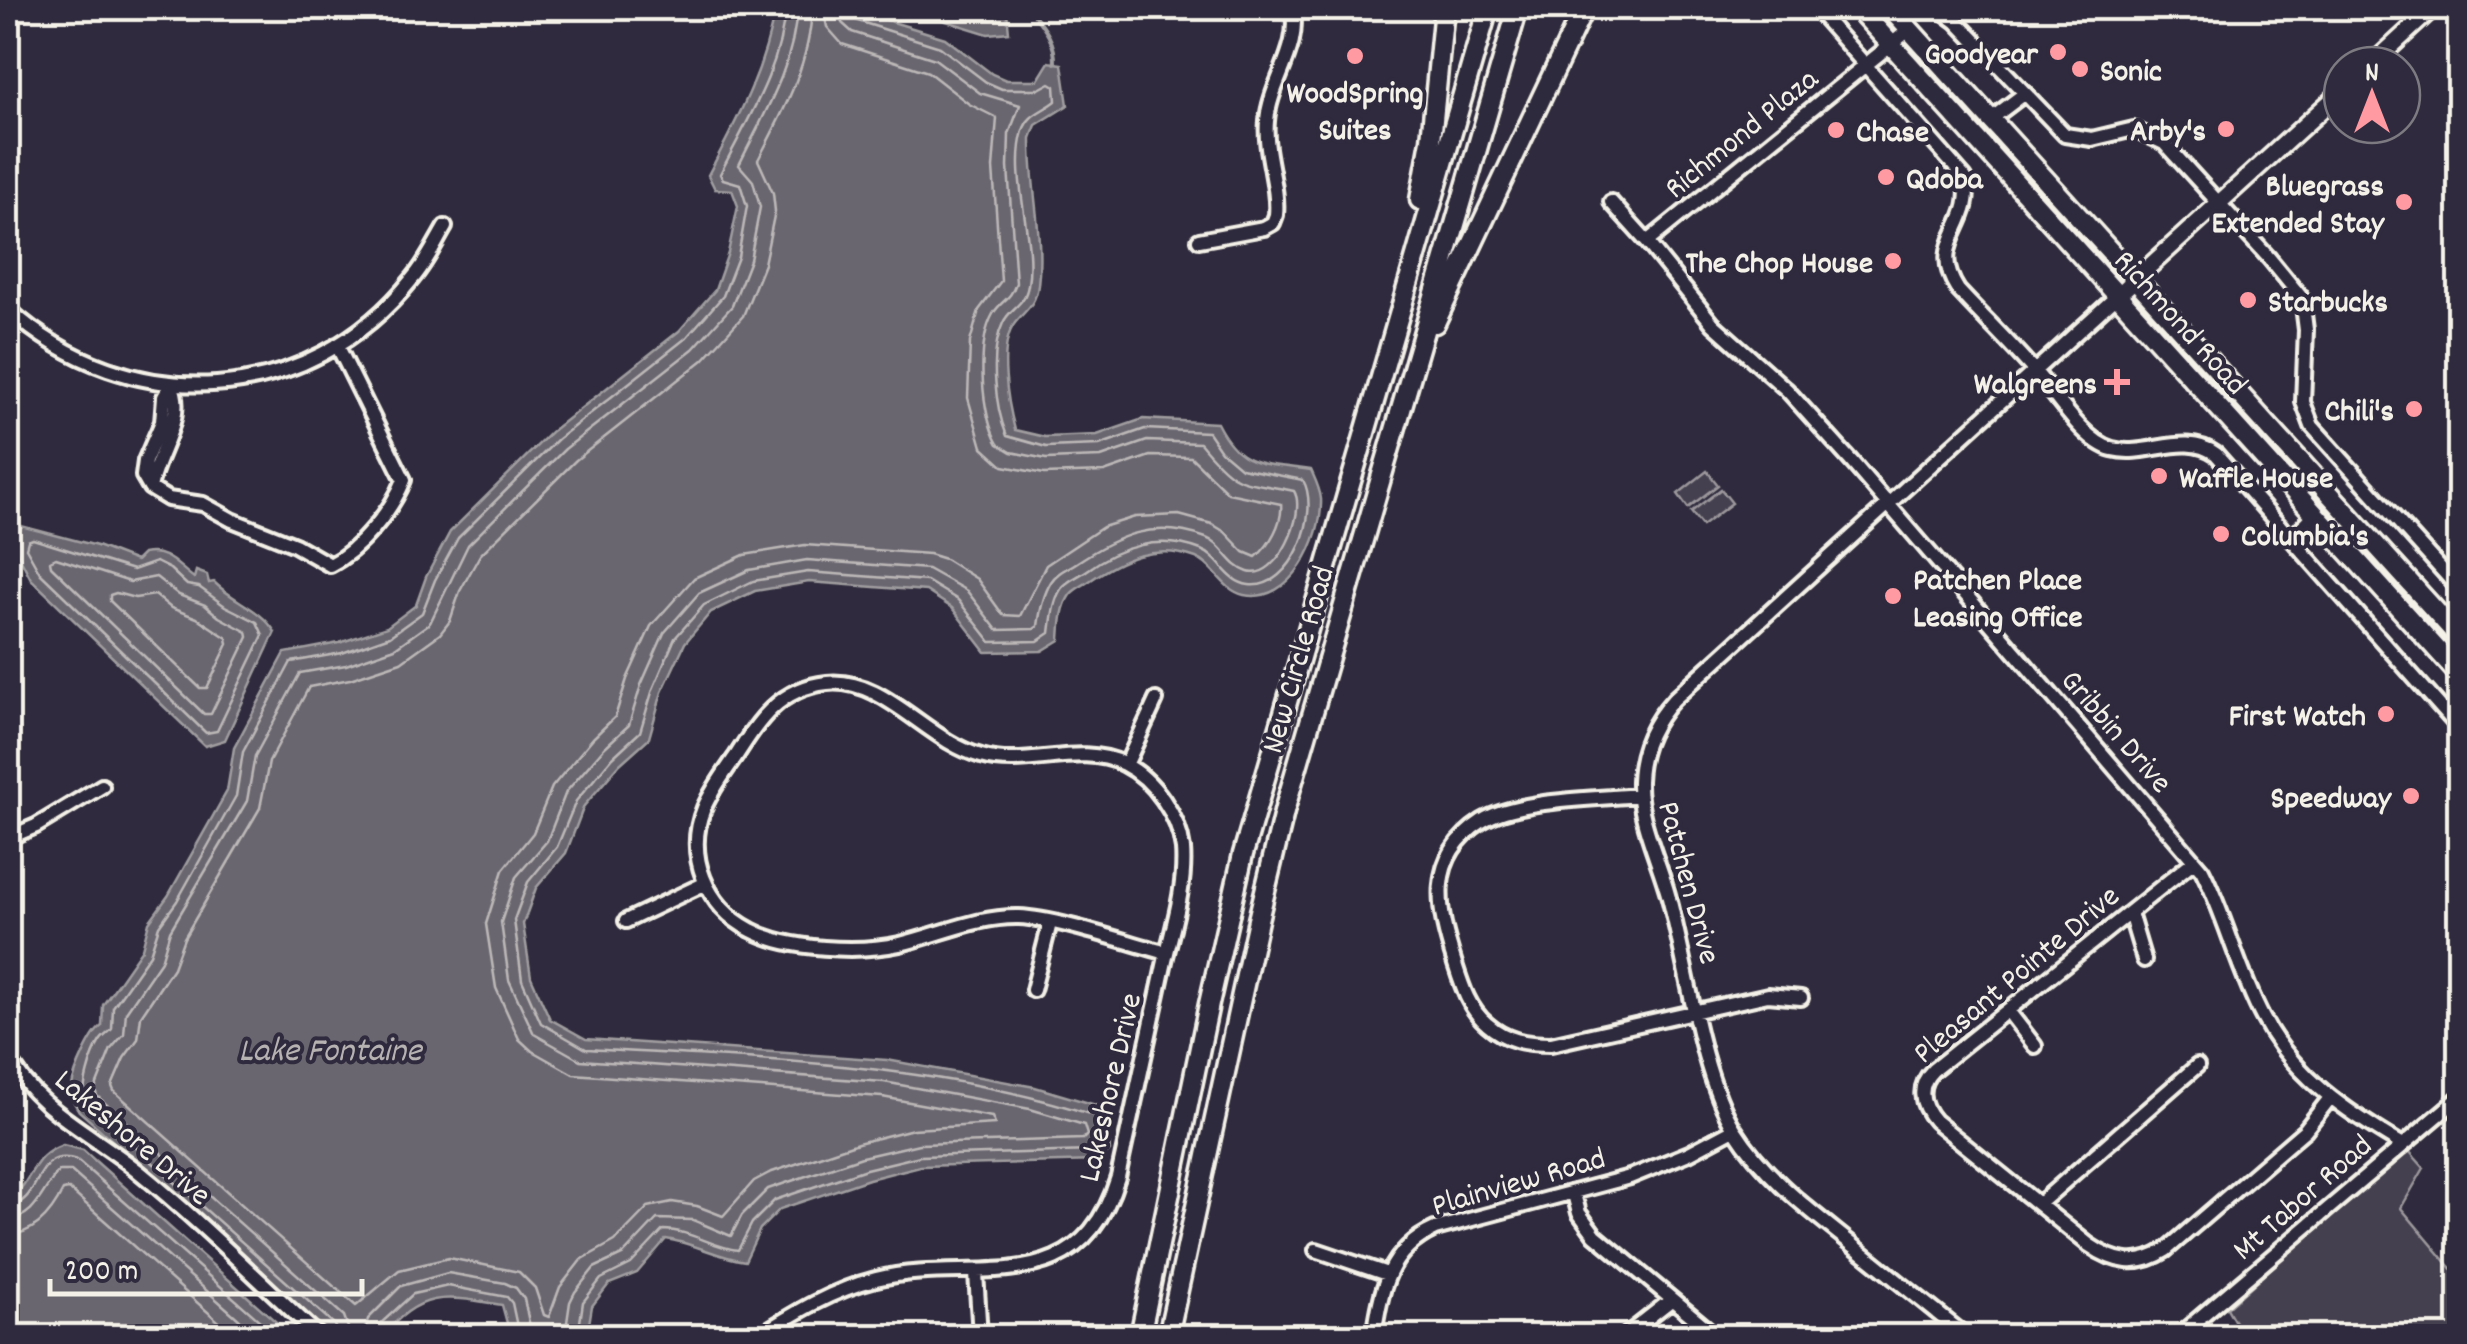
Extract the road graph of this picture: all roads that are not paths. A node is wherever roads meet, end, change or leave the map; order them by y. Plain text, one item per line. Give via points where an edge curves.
1 (1292, 8) edge
2 (1444, 8) edge
3 (1488, 8) edge
4 (1518, 8) edge
5 (1584, 8) edge
6 (1815, 8) edge
7 (1858, 8) edge
8 (1890, 8) edge
9 (1938, 8) edge
10 (2433, 8) edge
11 (1910, 30) junction
12 (1892, 44) junction
13 (2392, 45) edge
14 (1866, 65) junction
15 (2024, 94) junction
16 (2322, 110) edge
17 (1991, 119) junction
18 (1611, 202) dead end
19 (2219, 205) junction
20 (445, 226) dead end
21 (1199, 240) dead end
22 (1647, 242) junction
23 (2137, 280) junction
24 (2118, 295) junction
25 (8, 309) edge
26 (337, 345) junction
27 (2036, 372) junction
28 (171, 385) junction
29 (1373, 401) junction
30 (1394, 426) junction
31 (1889, 505) junction
32 (2315, 514) junction
33 (2292, 538) junction
34 (2460, 590) edge
35 (2458, 635) edge
36 (2460, 675) edge
37 (1156, 700) dead end
38 (2460, 728) edge
39 (1126, 765) junction
40 (102, 786) dead end
41 (1640, 795) junction
42 (8, 838) edge
43 (2194, 861) junction
44 (704, 884) junction
45 (2130, 914) junction
46 (626, 921) dead end
47 (1050, 923) junction
48 (1167, 953) junction
49 (2144, 960) dead end
50 (1033, 990) dead end
51 (1801, 998) dead end
52 (2008, 1011) junction
53 (1696, 1012) junction
54 (2036, 1046) dead end
55 (8, 1058) edge
56 (2197, 1066) dead end
57 (2460, 1097) edge
58 (2330, 1098) junction
59 (1734, 1129) junction
60 (2403, 1145) junction
61 (1574, 1194) junction
62 (2040, 1204) junction
63 (1316, 1250) dead end
64 (976, 1272) junction
65 (1386, 1274) junction
66 (1671, 1300) junction
67 (319, 1336) edge
68 (758, 1336) edge
69 (980, 1336) edge
70 (1140, 1336) edge
71 (1168, 1336) edge
72 (1374, 1336) edge
73 (1626, 1336) edge
74 (1716, 1336) edge
75 (1966, 1336) edge
76 (2178, 1336) edge

1 - 21 street via 1293,40 1267,118 1276,215 1269,226
2 - 29 highway via 1424,180
3 - 29 highway, New Circle Road
4 - 30 highway, New Circle Road
5 - 30 highway via 1438,315
6 - 14 street
7 - 12 highway, Richmond Road
8 - 11 highway, Richmond Road
9 - 15 street
10 - 13 main road
11 - 12 street, Richmond Plaza
11 - 17 highway, Richmond Road
12 - 14 street, Richmond Plaza
12 - 24 highway, Richmond Road
14 - 22 street, Richmond Plaza
14 - 27 street via 1965,178 1968,200 1945,256 1950,277
15 - 17 street
15 - 19 street via 2071,138 2128,129 2151,135
16 - 19 main road
17 - 23 highway, Richmond Road
18 - 22 street, Richmond Plaza
19 - 23 main road
19 - 34 street via 2300,296 2306,316 2303,402 2312,426
20 - 26 street via 406,287
22 - 31 street, Gribbin Drive via 1712,324 1788,390
23 - 24 main road
23 - 35 highway, Richmond Road
24 - 27 street, Patchen Drive
24 - 32 highway, Richmond Road
25 - 28 street via 88,363
26 - 28 street via 252,379
26 - 28 street via 404,480 348,554 330,565 202,504 168,499 150,488 175,415 178,398
27 - 31 street, Patchen Drive
27 - 33 street via 2106,448 2209,448
29 - 70 highway, New Circle Road via 1244,854
30 - 71 highway, New Circle Road via 1258,920
31 - 41 street, Patchen Drive via 1665,709 1646,744
31 - 43 street, Gribbin Drive
32 - 33 street
32 - 36 highway, Richmond Road
33 - 38 street
37 - 39 street
39 - 44 street via 1085,755 985,758 939,738 867,688 812,685 770,708 708,801 697,848
39 - 48 street, Lakeshore Drive via 1166,804 1182,846
40 - 42 street
41 - 53 street, Patchen Drive
41 - 53 street via 1520,807 1479,823 1448,858 1441,920 1470,1004 1510,1039 1551,1044
43 - 45 street, Pleasant Pointe Drive
43 - 58 street, Gribbin Drive via 2219,905 2262,1015 2290,1058
44 - 46 street
44 - 47 street, Lakeshore Drive via 752,931 828,947 880,947 1006,918
45 - 49 street
45 - 52 street, Pleasant Pointe Drive
47 - 48 street, Lakeshore Drive
47 - 50 street
48 - 64 street, Lakeshore Drive via 1118,1177 1104,1211 1075,1245 1052,1258 1015,1270
51 - 53 street via 1768,996
52 - 54 street
52 - 62 street, Pleasant Pointe Drive via 1933,1070 1922,1096 1935,1121
53 - 59 street, Patchen Drive
55 - 67 street, Lakeshore Drive via 41,1098 139,1172
56 - 62 street
57 - 60 street, Mt Tabor Road
58 - 60 street, Gribbin Drive
58 - 62 street, Pleasant Pointe Drive via 2287,1147 2156,1257 2130,1263 2104,1256
59 - 61 street, Plainview Road via 1668,1163
59 - 75 street, Patchen Drive via 1804,1206
60 - 76 street, Mt Tabor Road
61 - 65 street, Plainview Road via 1435,1230 1408,1245
61 - 66 street via 1594,1236
63 - 65 street
64 - 68 street, Lakeshore Drive via 876,1279 818,1300
64 - 69 street
65 - 72 street
66 - 73 street
66 - 74 street

